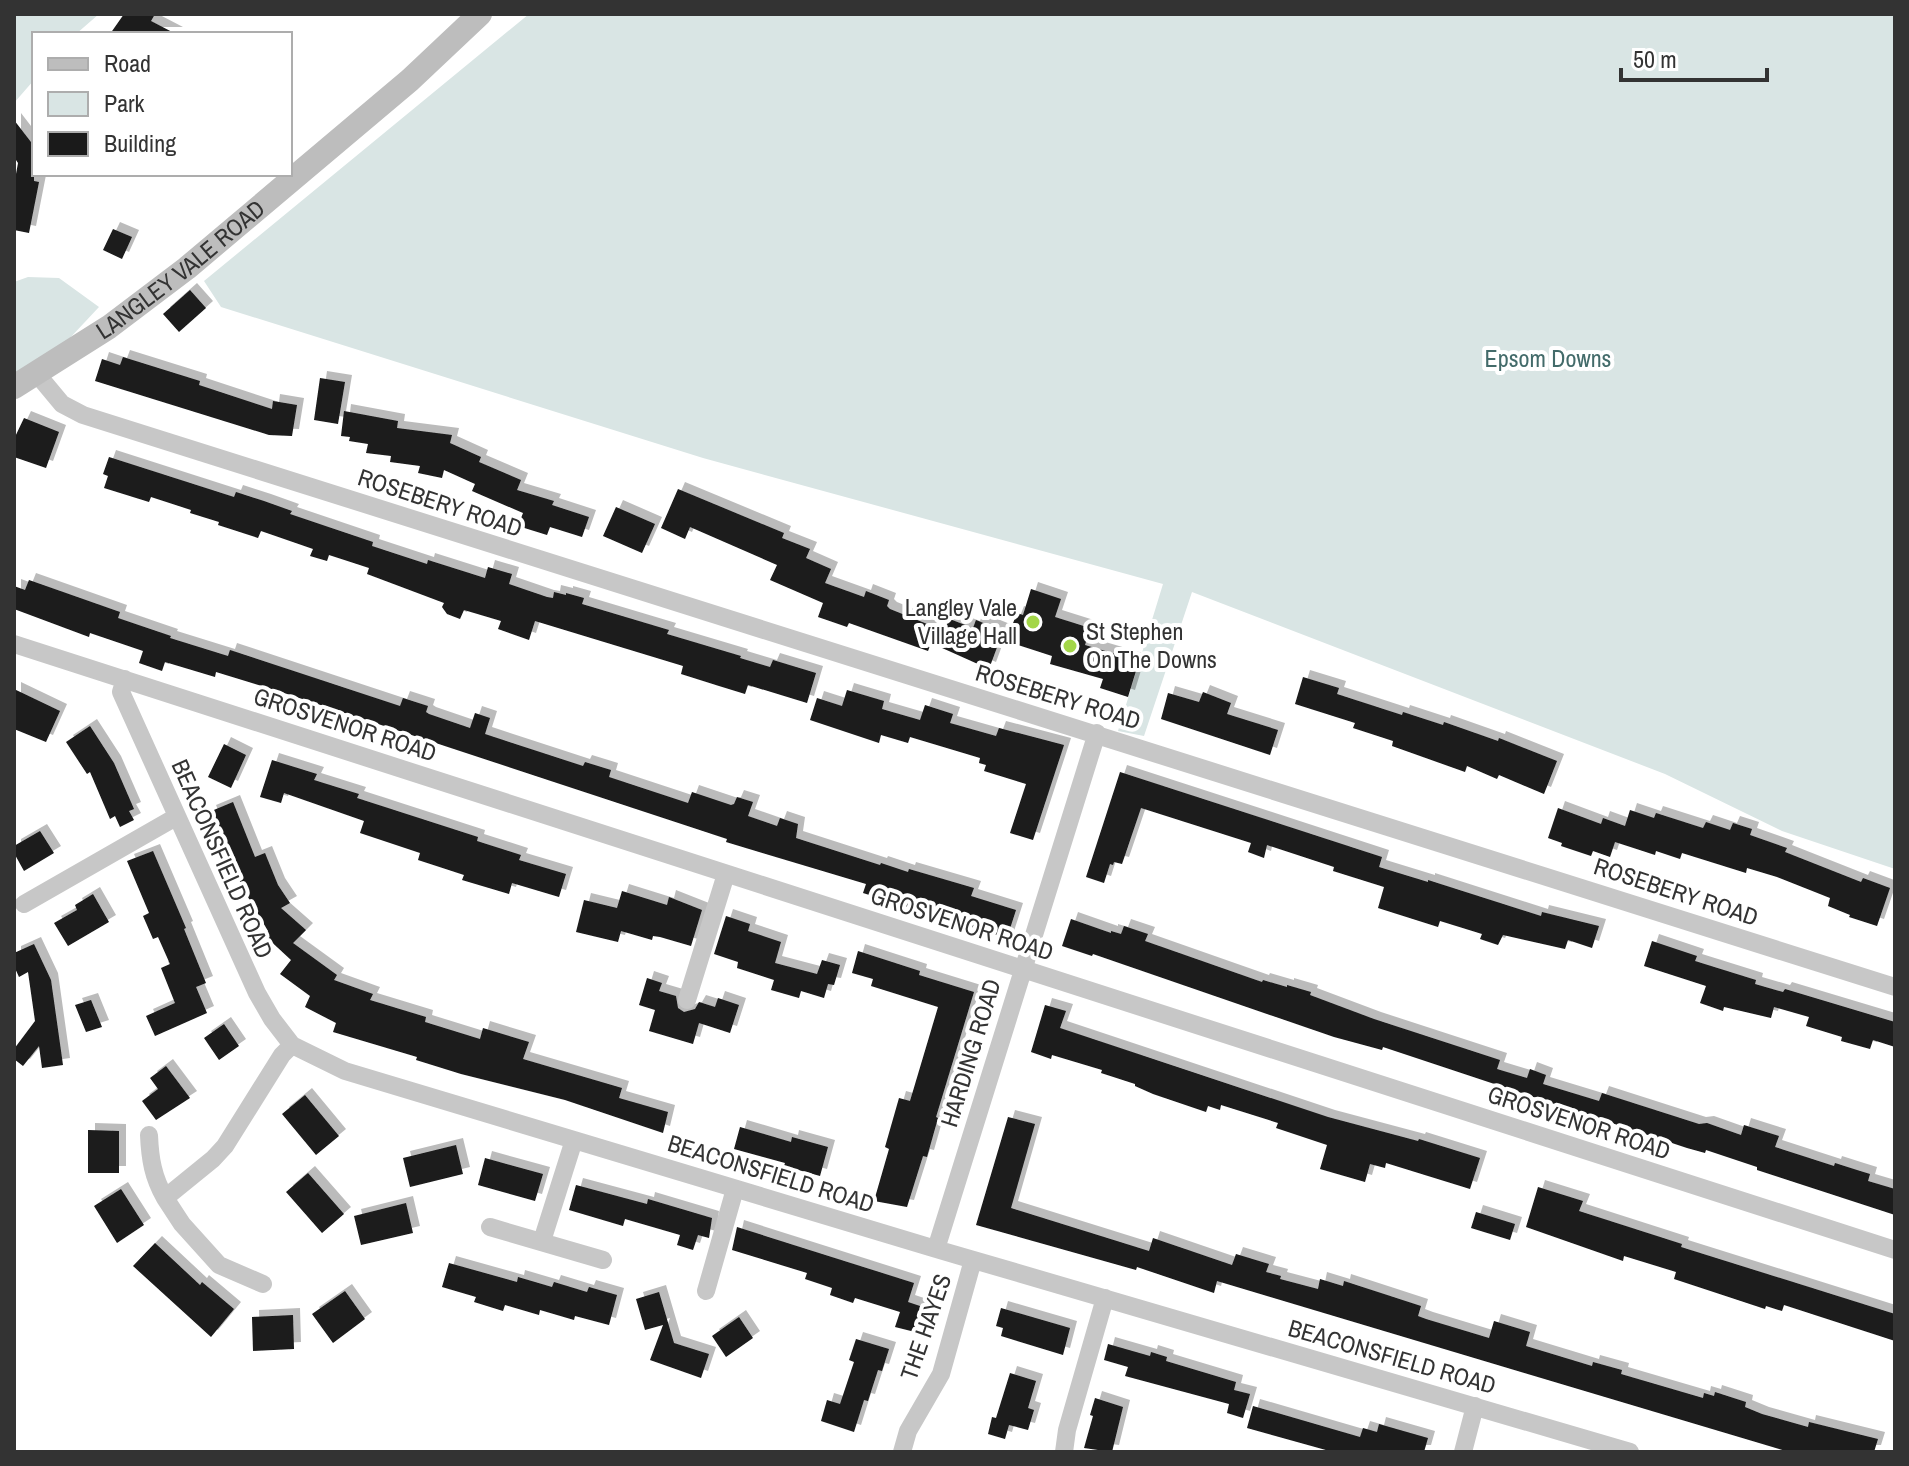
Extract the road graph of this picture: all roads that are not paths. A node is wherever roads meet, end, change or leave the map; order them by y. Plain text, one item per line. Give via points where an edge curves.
1 (480, 14) edge
2 (37, 374) junction
3 (14, 387) edge
4 (14, 644) edge
5 (125, 679) junction
6 (1097, 733) junction
7 (176, 817) junction
8 (726, 874) junction
9 (24, 904) dead end
10 (1022, 969) junction
11 (1895, 987) edge
12 (687, 1000) dead end
13 (292, 1045) junction
14 (149, 1135) dead end
15 (574, 1140) junction
16 (735, 1189) junction
17 (165, 1198) junction
18 (490, 1227) dead end
19 (542, 1241) junction
20 (936, 1249) junction
21 (1895, 1250) edge
22 (603, 1260) dead end
23 (973, 1260) junction
24 (263, 1284) dead end
25 (706, 1291) dead end
26 (1105, 1298) junction
27 (1475, 1406) junction
28 (902, 1452) edge
29 (1064, 1452) edge
30 (1463, 1452) edge
31 (1630, 1452) edge

1 - 2 street, LANGLEY VALE ROAD via 410,80 187,268
2 - 3 street, LANGLEY VALE ROAD
2 - 6 street, ROSEBERY ROAD via 62,404 83,415
4 - 5 street, GROSVENOR ROAD
5 - 7 street, BEACONSFIELD ROAD via 121,692
5 - 8 street, GROSVENOR ROAD
6 - 10 street, HARDING ROAD
6 - 11 street, ROSEBERY ROAD
7 - 9 street
7 - 13 street, BEACONSFIELD ROAD via 257,993
8 - 10 street, GROSVENOR ROAD
8 - 12 street
10 - 20 street, HARDING ROAD
10 - 21 street, GROSVENOR ROAD
13 - 15 street, BEACONSFIELD ROAD via 345,1071
13 - 17 street via 225,1146
14 - 17 street via 150,1162
15 - 16 street, BEACONSFIELD ROAD
15 - 19 street
16 - 20 street, BEACONSFIELD ROAD
16 - 25 street
17 - 24 street via 219,1265
18 - 19 street
19 - 22 street
20 - 23 street, BEACONSFIELD ROAD
23 - 26 street, BEACONSFIELD ROAD
23 - 28 street, THE HAYES via 941,1374 908,1431
26 - 27 street, BEACONSFIELD ROAD
26 - 29 street
27 - 30 street
27 - 31 street, BEACONSFIELD ROAD

